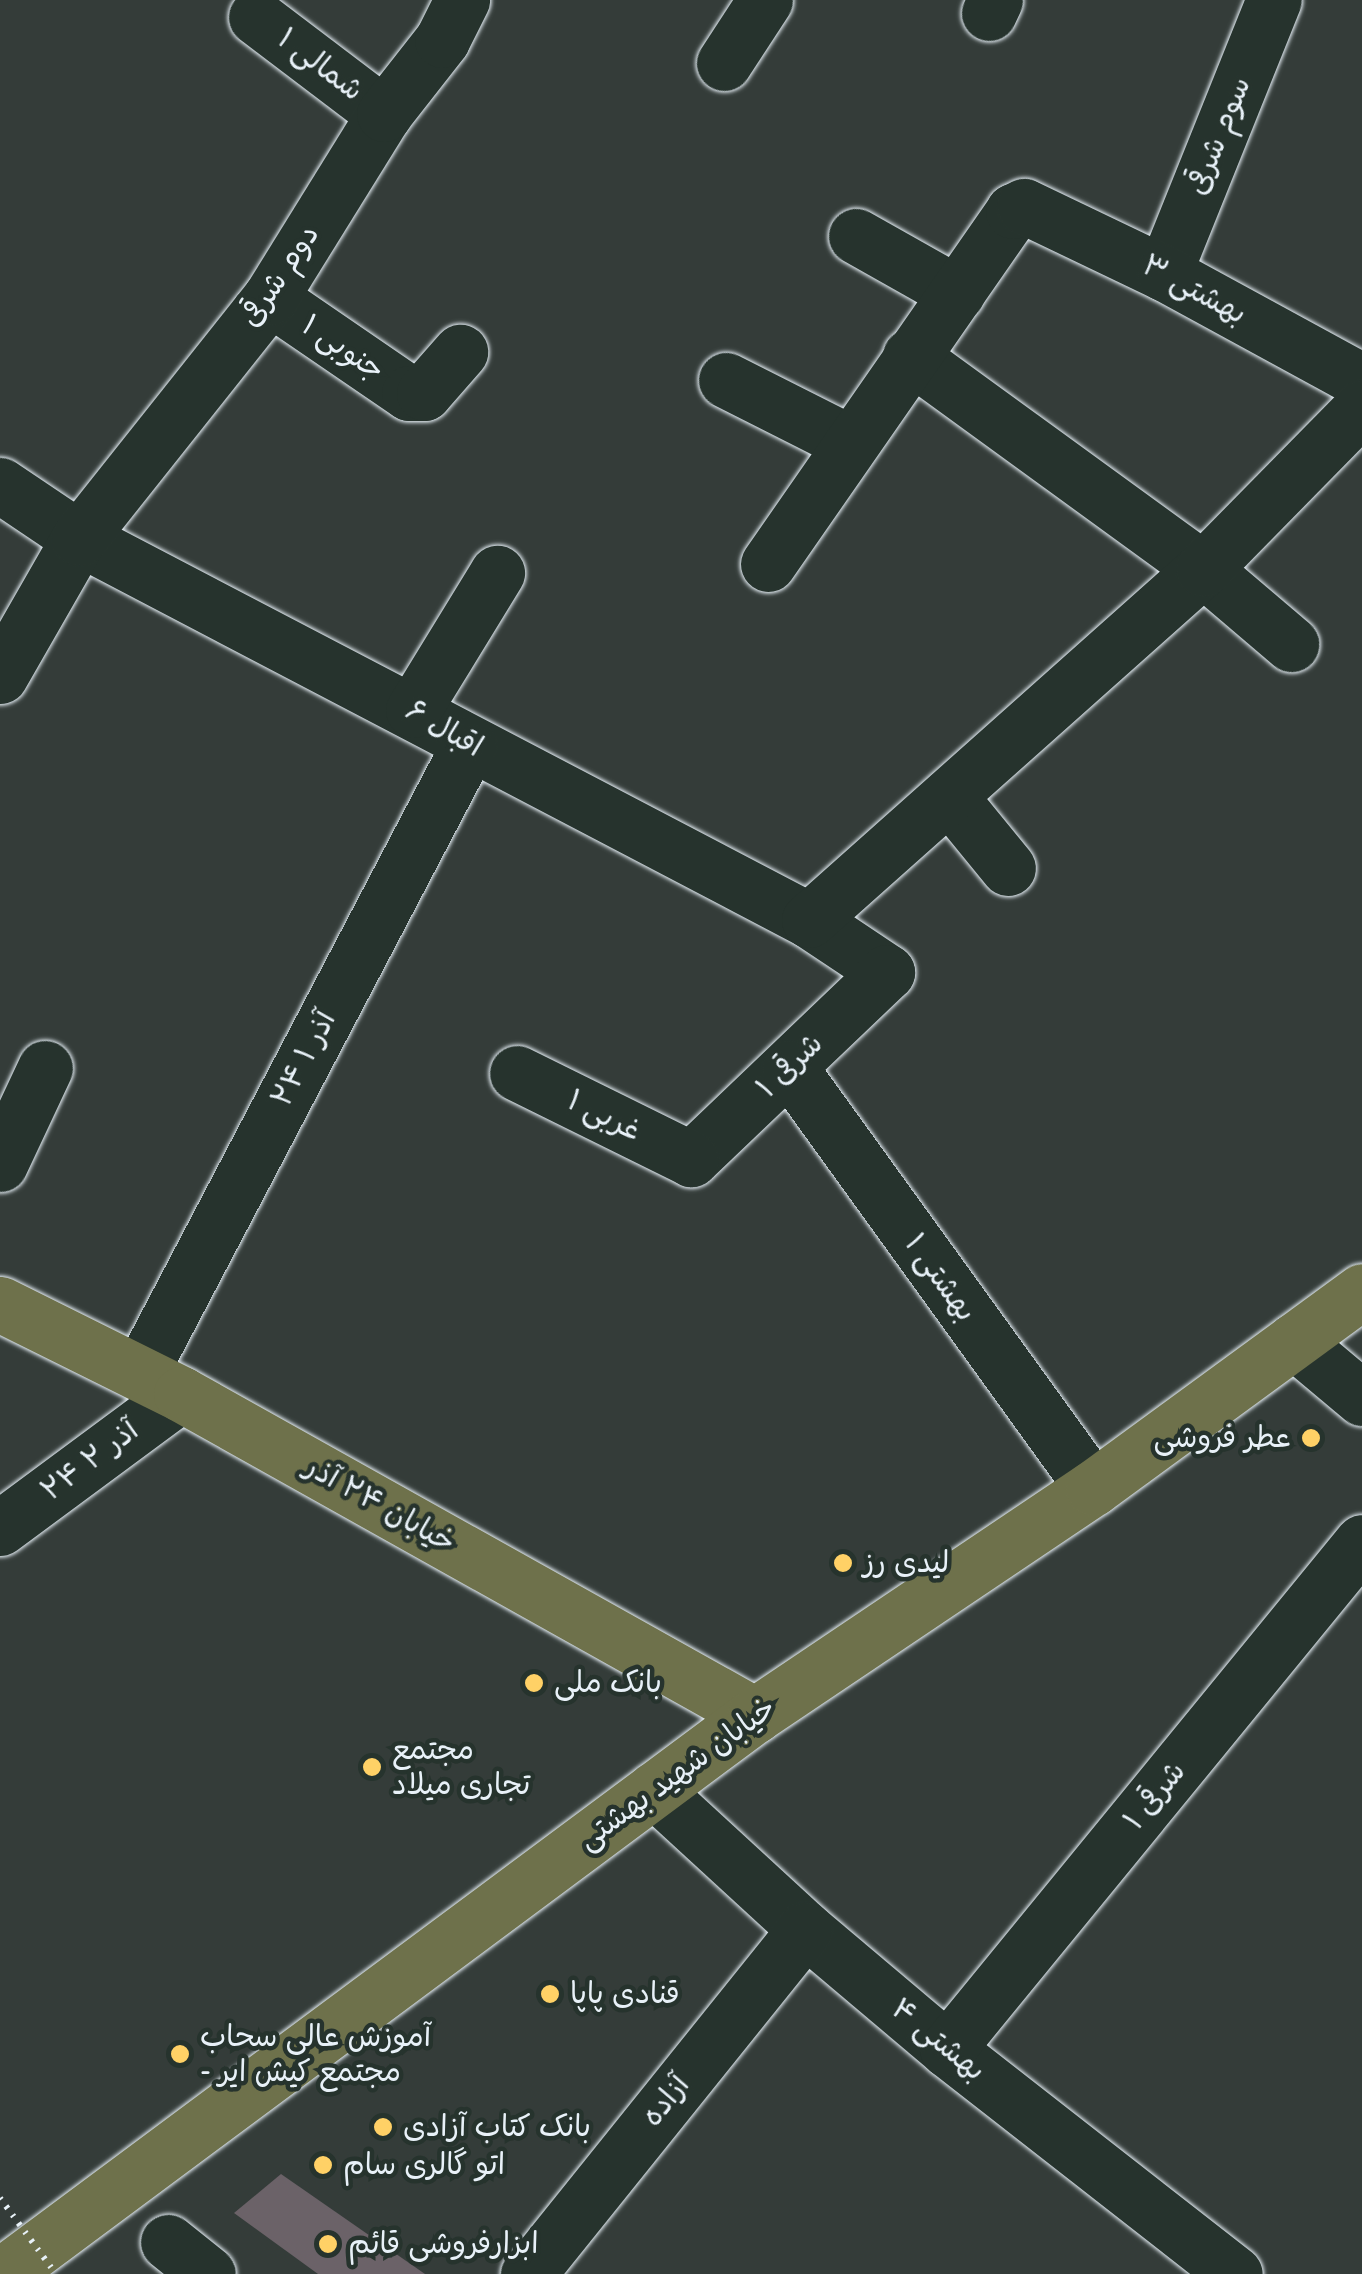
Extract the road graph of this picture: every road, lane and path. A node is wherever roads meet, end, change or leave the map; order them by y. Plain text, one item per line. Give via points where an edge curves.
1 (462, 0) edge
2 (765, 0) edge
3 (1262, 4) edge
4 (256, 17) dead end
5 (724, 63) dead end
6 (384, 114) junction
7 (856, 236) dead end
8 (1164, 273) junction
9 (957, 293) junction
10 (270, 298) junction
11 (460, 352) dead end
12 (910, 356) junction
13 (726, 380) dead end
14 (1362, 380) edge
15 (1362, 407) edge
16 (849, 442) junction
17 (0, 485) edge
18 (79, 538) junction
19 (768, 564) dead end
20 (1202, 569) junction
21 (497, 573) dead end
22 (1290, 644) dead end
23 (0, 676) edge
24 (412, 710) junction
25 (469, 745) junction
26 (948, 796) junction
27 (1008, 868) dead end
28 (809, 920) junction
29 (887, 972) joint
30 (789, 1067) junction
31 (45, 1068) dead end
32 (517, 1073) dead end
33 (691, 1159) joint
34 (0, 1164) edge
35 (1362, 1291) edge
36 (0, 1304) edge
37 (1294, 1341) junction
38 (160, 1384) junction
39 (1362, 1398) edge
40 (1092, 1488) junction
41 (0, 1528) edge
42 (1362, 1542) edge
43 (756, 1715) junction
44 (654, 1790) junction
45 (805, 1929) junction
46 (947, 2049) junction
47 (0, 2198) edge
48 (1198, 2263) edge
49 (3, 2274) edge
50 (56, 2274) edge
51 (528, 2274) edge

1 - 6 street, دوم شرقی via 442,40
2 - 5 street
3 - 8 street, سوم شرقی
4 - 6 street, ۱ شمالی
6 - 10 street, دوم شرقی
7 - 9 street
8 - 9 street, بهشتی ۳ via 1024,206
8 - 14 street, بهشتی ۳
9 - 12 street
10 - 11 street, ۱ جنوبی via 417,395
10 - 18 street, دوم شرقی
12 - 16 street
12 - 20 street
13 - 16 street
15 - 20 street
16 - 19 street
17 - 18 street, اقبال ۶
18 - 23 street, دوم شرقی
18 - 24 street, اقبال ۶
20 - 22 street
20 - 26 street
21 - 24 street
24 - 25 street, اقبال ۶
25 - 28 street, اقبال ۶
25 - 38 street, ۲۴ آذر ۱
26 - 27 street
26 - 28 street
28 - 29 street, اقبال ۶
29 - 30 street, شرقی ۱
30 - 33 street, شرقی ۱
30 - 40 street, بهشتی ۱
31 - 34 street
32 - 33 street, غربی ۱
35 - 37 main road, خیابان شهید بهشتی
36 - 38 main road, خیابان ۲۴ آذر
37 - 39 street
37 - 40 main road, خیابان شهید بهشتی
38 - 41 street, ۲۴ آذر ۲
38 - 43 main road, خیابان ۲۴ آذر
40 - 43 main road, خیابان شهید بهشتی
42 - 46 street, شرقی ۱
43 - 44 main road, خیابان شهید بهشتی
44 - 45 street, بهشتی ۴
44 - 49 main road, خیابان شهید بهشتی
45 - 46 street, بهشتی ۴
45 - 51 street, آزاده
46 - 48 street, بهشتی ۴
47 - 50 path, bridge

